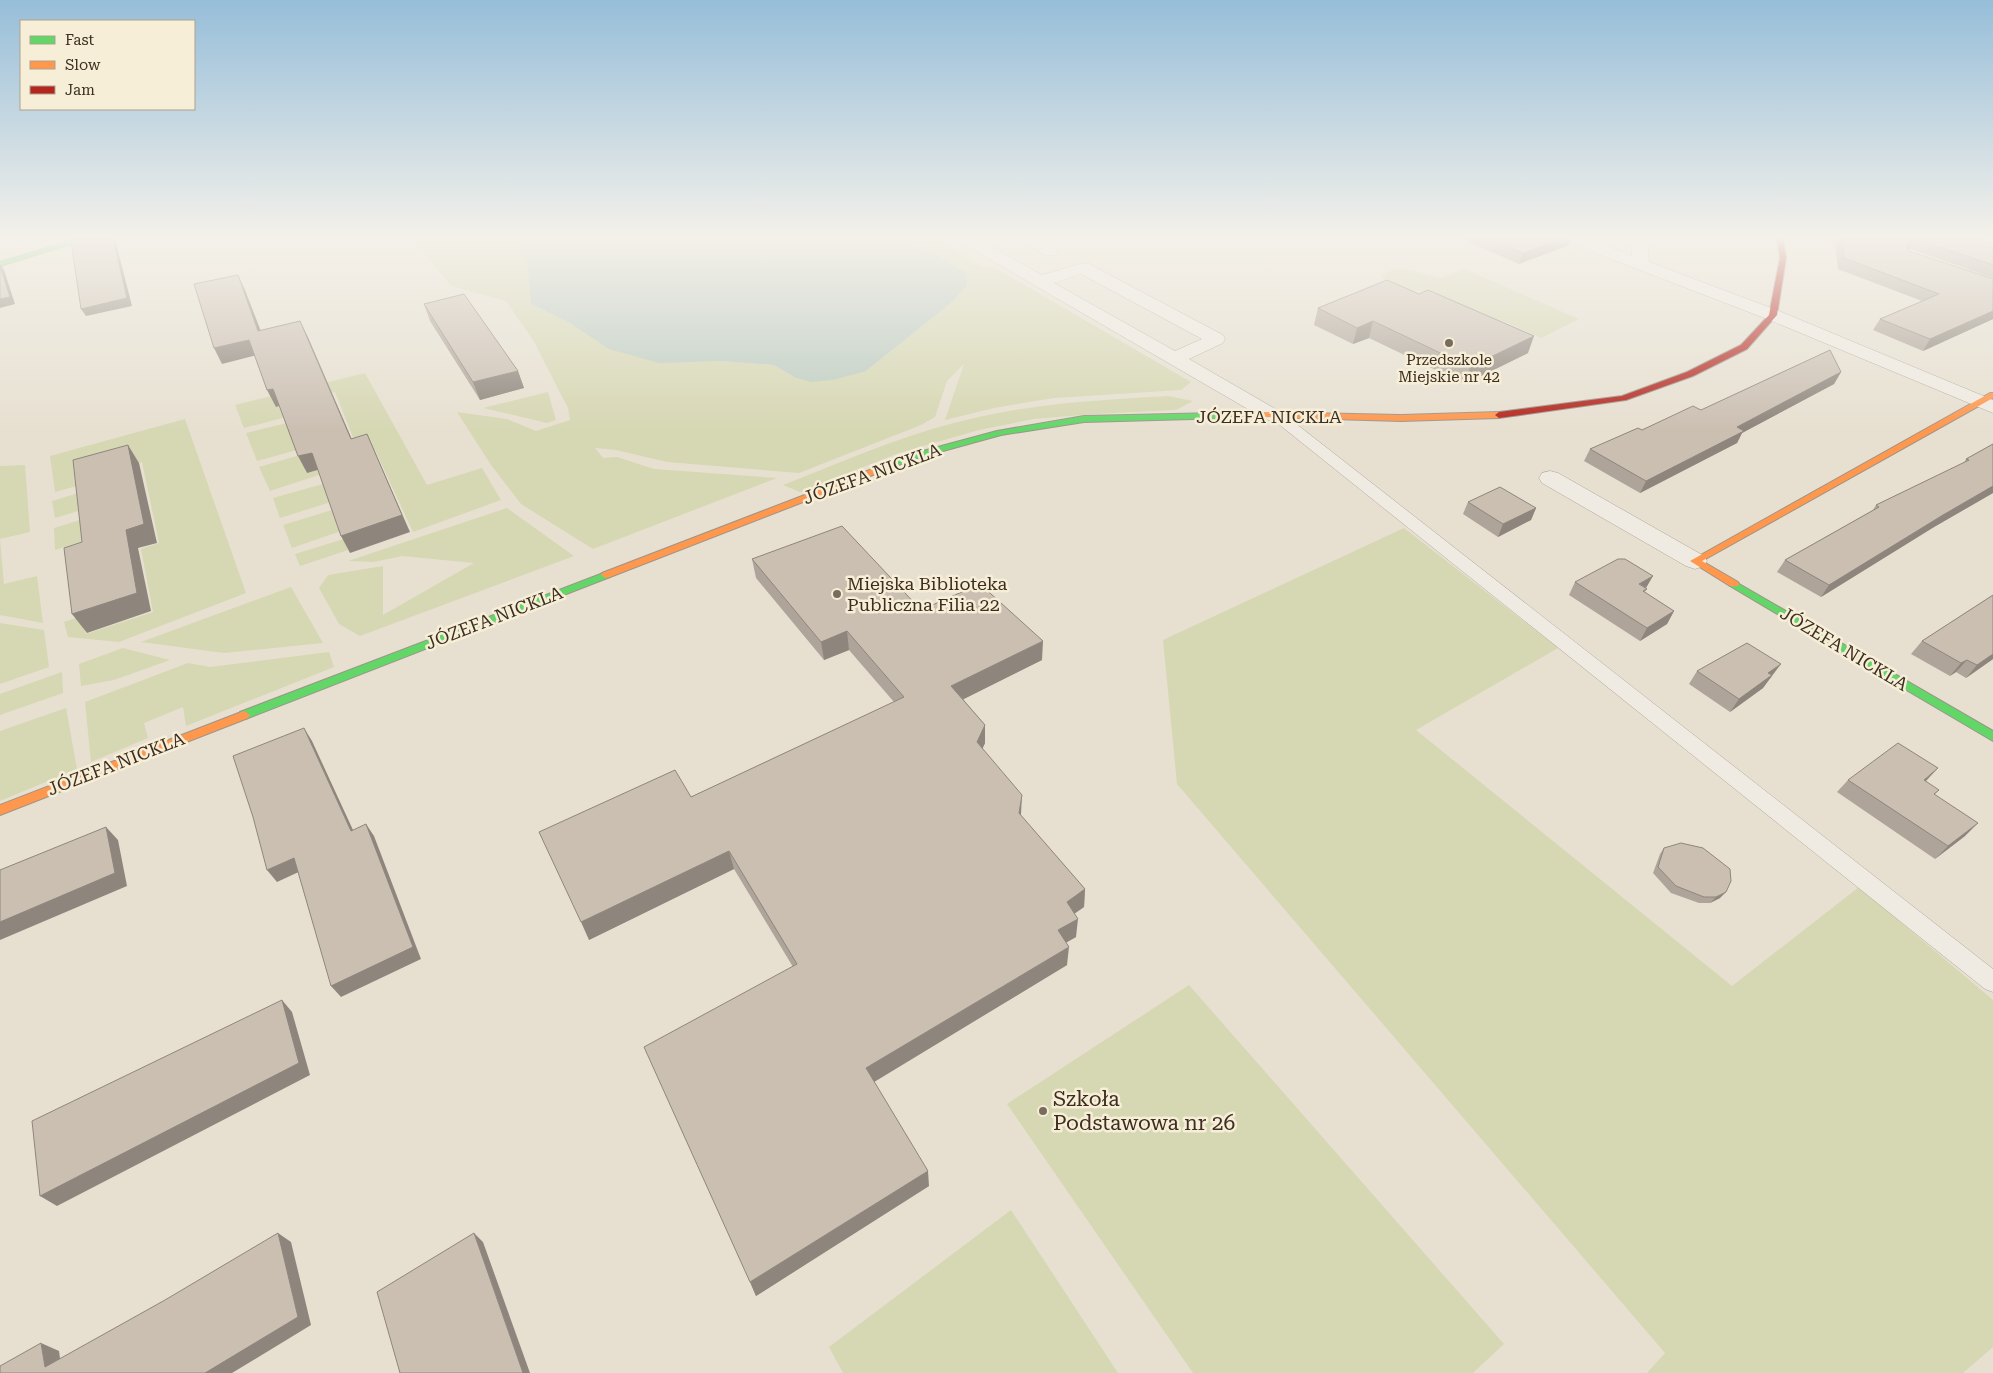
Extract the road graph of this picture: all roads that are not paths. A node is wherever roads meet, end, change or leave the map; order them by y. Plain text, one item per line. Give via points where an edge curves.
1 (1078, 303) edge
2 (1149, 303) edge
3 (1742, 303) edge
4 (1775, 303) edge
5 (1773, 315) junction
6 (1175, 359) junction
7 (1989, 401) edge
8 (1274, 415) junction
9 (1550, 478) dead end
10 (1694, 561) junction
11 (1993, 736) edge
12 (0, 810) edge
13 (1993, 982) edge

1 - 6 street
2 - 6 street via 1216,339
3 - 5 street
4 - 5 street
5 - 7 street
5 - 8 street, JÓZEFA NICKLA via 1744,347 1690,374 1623,398 1502,415 1401,418
6 - 8 street
7 - 10 street
8 - 12 street, JÓZEFA NICKLA via 1084,420 1000,432 911,458
8 - 13 lane
9 - 10 street, JÓZEFA NICKLA
10 - 11 street, JÓZEFA NICKLA

